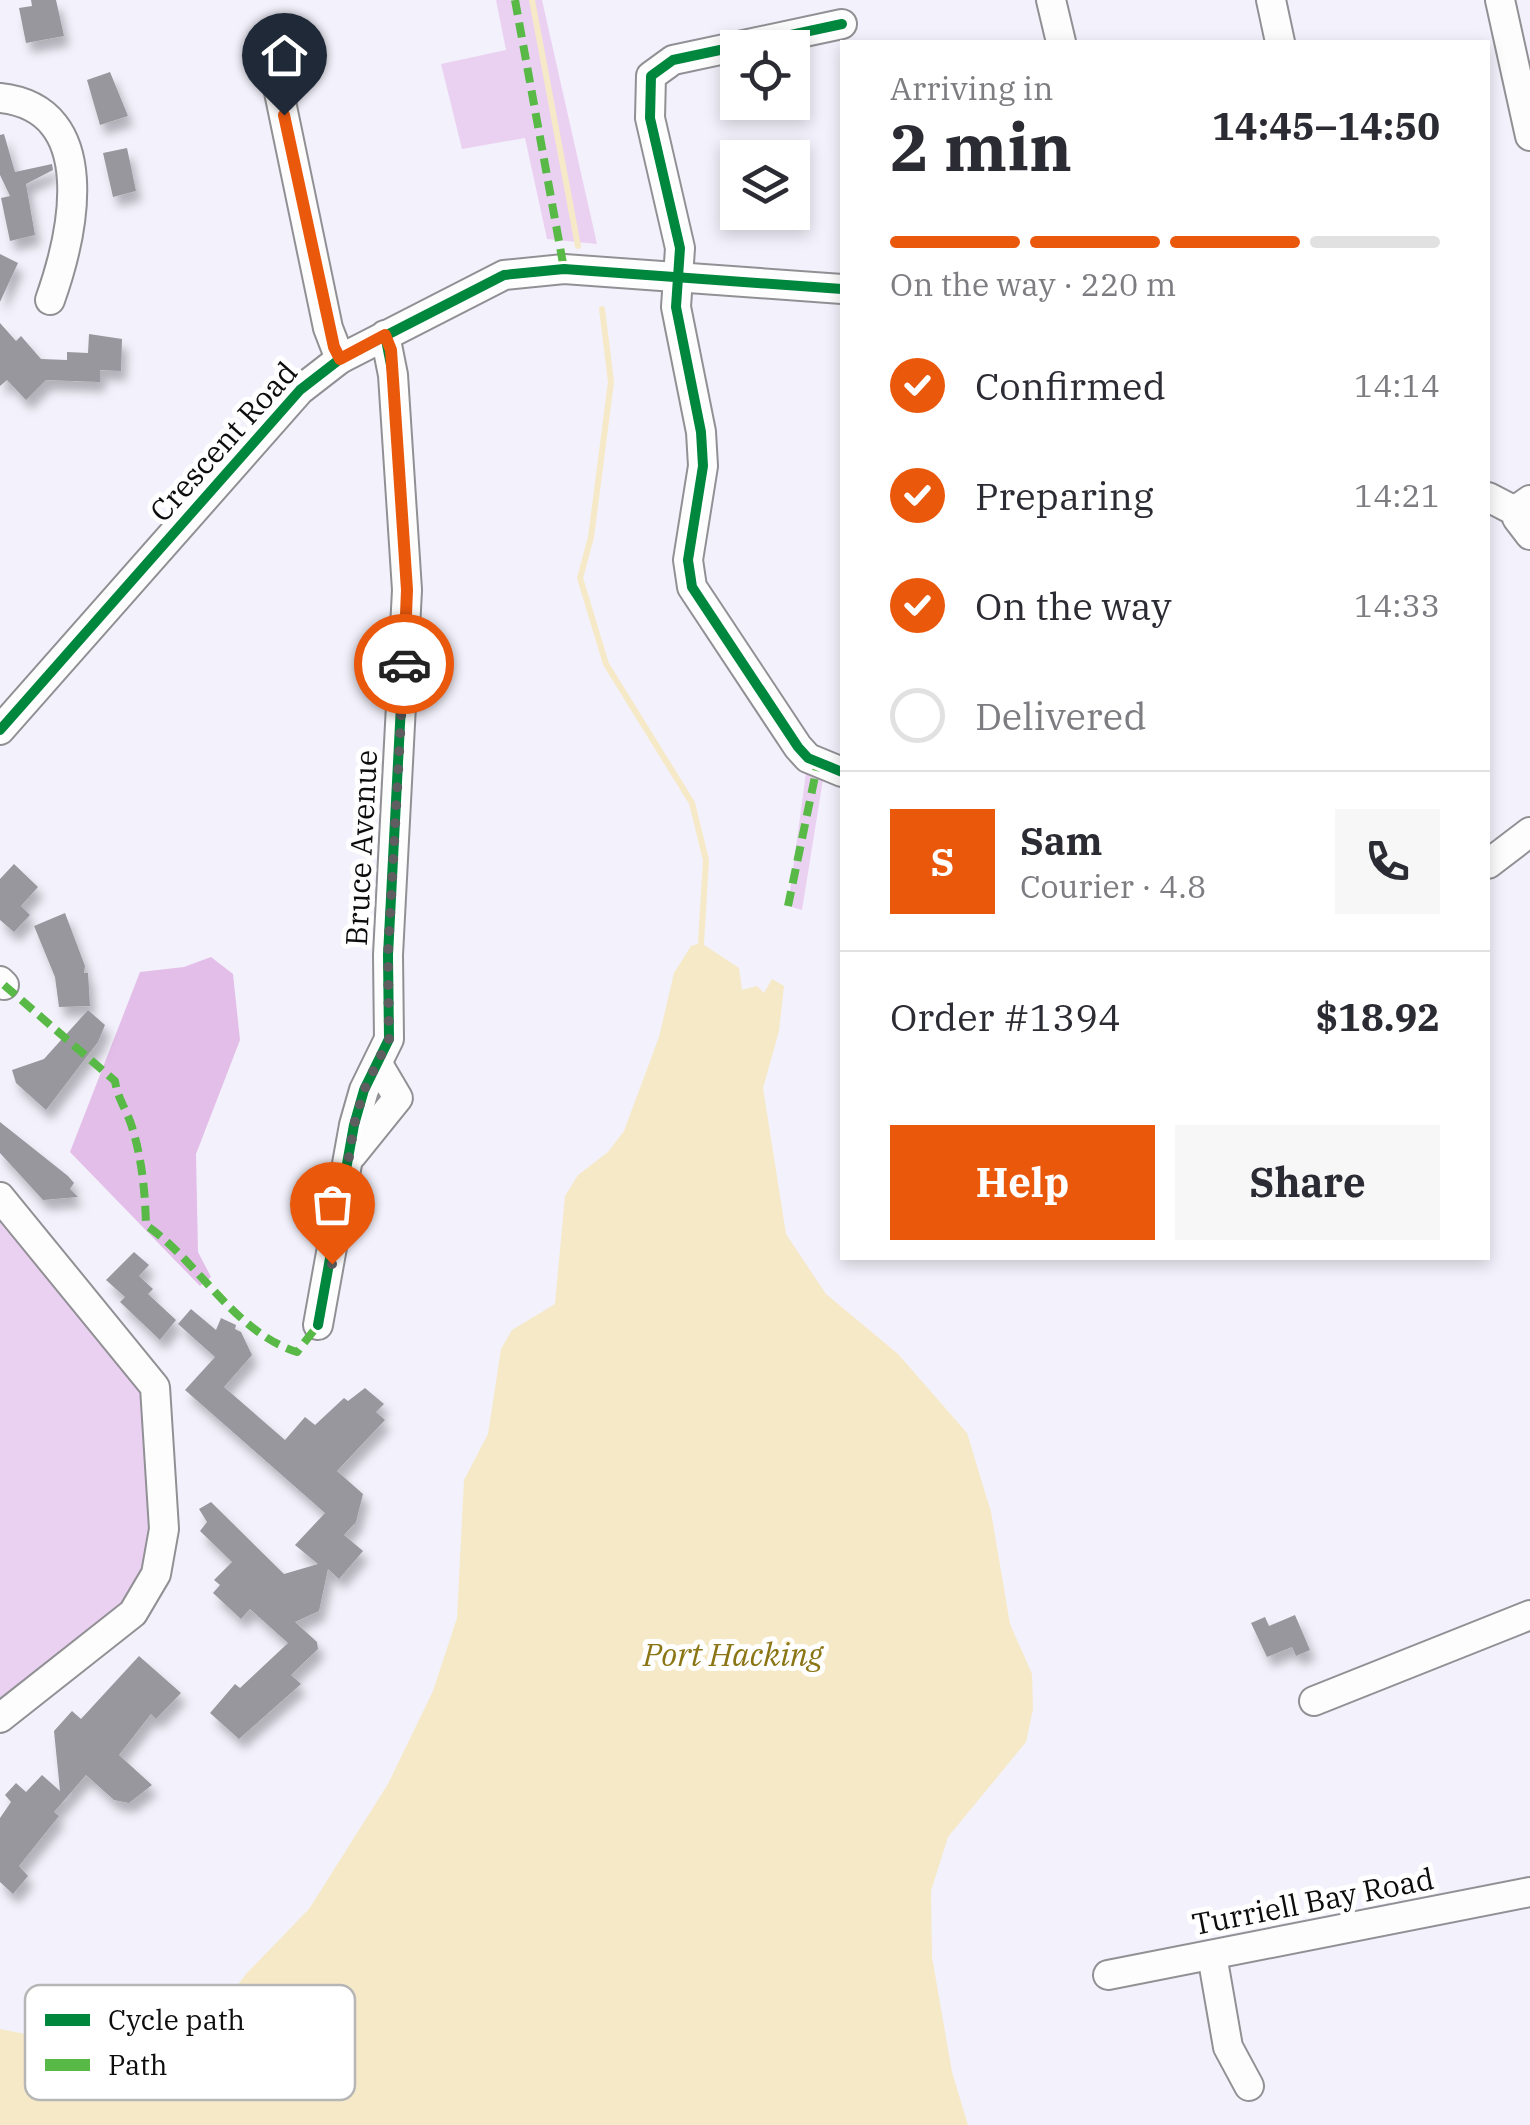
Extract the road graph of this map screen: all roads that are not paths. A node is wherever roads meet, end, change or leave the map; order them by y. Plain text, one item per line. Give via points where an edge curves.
1 (1052, 0) edge
2 (1271, 0) edge
3 (1500, 0) edge
4 (842, 24) dead end
5 (1060, 40) edge
6 (1280, 40) edge
7 (269, 44) dead end
8 (0, 98) edge
9 (1530, 136) edge
10 (678, 277) junction
11 (840, 289) edge
12 (50, 300) dead end
13 (385, 335) junction
14 (340, 359) junction
15 (1490, 498) edge
16 (1526, 516) edge
17 (0, 730) edge
18 (840, 771) edge
19 (1530, 832) edge
20 (1490, 862) edge
21 (0, 1197) edge
22 (318, 1325) dead end
23 (1530, 1614) edge
24 (1314, 1701) dead end
25 (0, 1718) edge
26 (1530, 1892) edge
27 (1212, 1955) junction
28 (1108, 1975) dead end
29 (1249, 2086) dead end

1 - 5 street
2 - 6 street
3 - 9 street
4 - 10 street via 672,60 651,76 648,102 680,248
7 - 14 street
8 - 12 street via 37,107 48,117 67,160 74,208
10 - 11 street, Crescent Road
10 - 13 street, Crescent Road via 520,271
10 - 18 street via 676,307 703,466 688,560 692,587 798,747
13 - 14 street, Crescent Road
13 - 22 street, Bruce Avenue via 407,590 389,1039 364,1090
14 - 17 street, Crescent Road via 300,390
15 - 16 street
19 - 20 street
21 - 25 street via 154,1387 164,1529 156,1574 134,1614
23 - 24 street
26 - 27 street, Turriell Bay Road
27 - 28 street, Turriell Bay Road
27 - 29 street via 1228,2047

